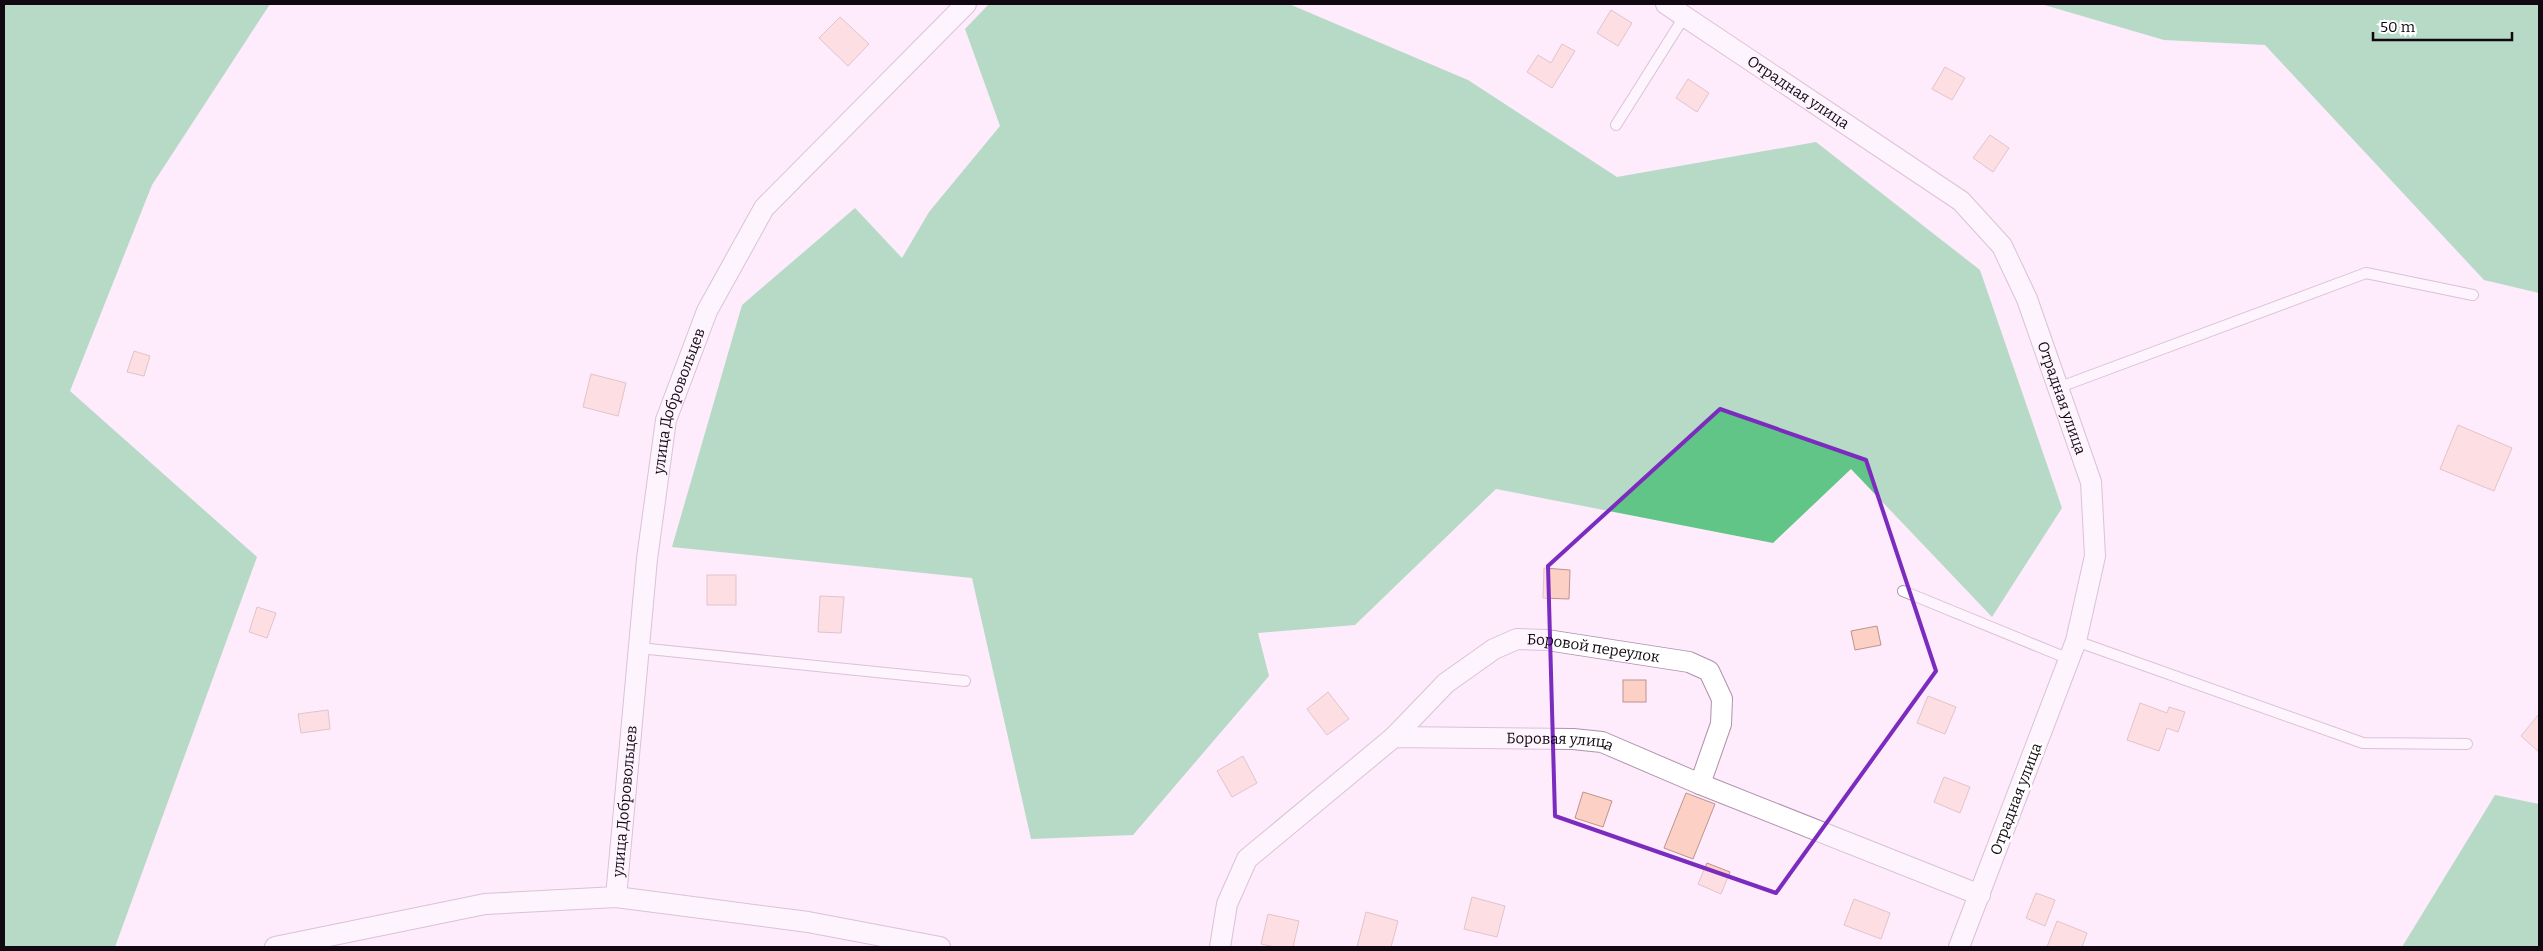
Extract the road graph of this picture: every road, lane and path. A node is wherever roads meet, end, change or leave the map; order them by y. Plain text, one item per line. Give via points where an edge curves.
1 (966, 4) edge
2 (1666, 4) edge
3 (1684, 17) junction
4 (1616, 125) dead end
5 (2474, 295) dead end
6 (2060, 387) junction
7 (1903, 591) dead end
8 (639, 648) junction
9 (2073, 650) junction
10 (965, 681) dead end
11 (1394, 737) junction
12 (2467, 744) dead end
13 (1700, 784) junction
14 (1980, 895) junction
15 (616, 897) junction
16 (275, 947) edge
17 (940, 947) edge
18 (1220, 947) edge
19 (1959, 947) edge

1 - 8 street, улица Добровольцев via 764,208 707,311 666,420 647,559
2 - 3 street, Отрадная улица
3 - 4 lane
3 - 6 street, Отрадная улица via 1961,201 2002,246 2027,299
5 - 6 lane via 2366,273
6 - 9 street, Отрадная улица via 2091,482 2095,556
7 - 9 lane
8 - 10 lane
8 - 15 street, улица Добровольцев
9 - 12 lane via 2363,743
9 - 14 street, Отрадная улица
11 - 13 street, Боровая улица via 1602,742
11 - 13 street, Боровой переулок via 1446,683 1494,649 1517,639 1547,640 1689,662 1708,671 1722,699 1721,724
11 - 18 street via 1247,859 1226,904
13 - 14 street, Боровая улица
14 - 19 street, Отрадная улица
15 - 16 street via 485,904
15 - 17 street via 808,922

